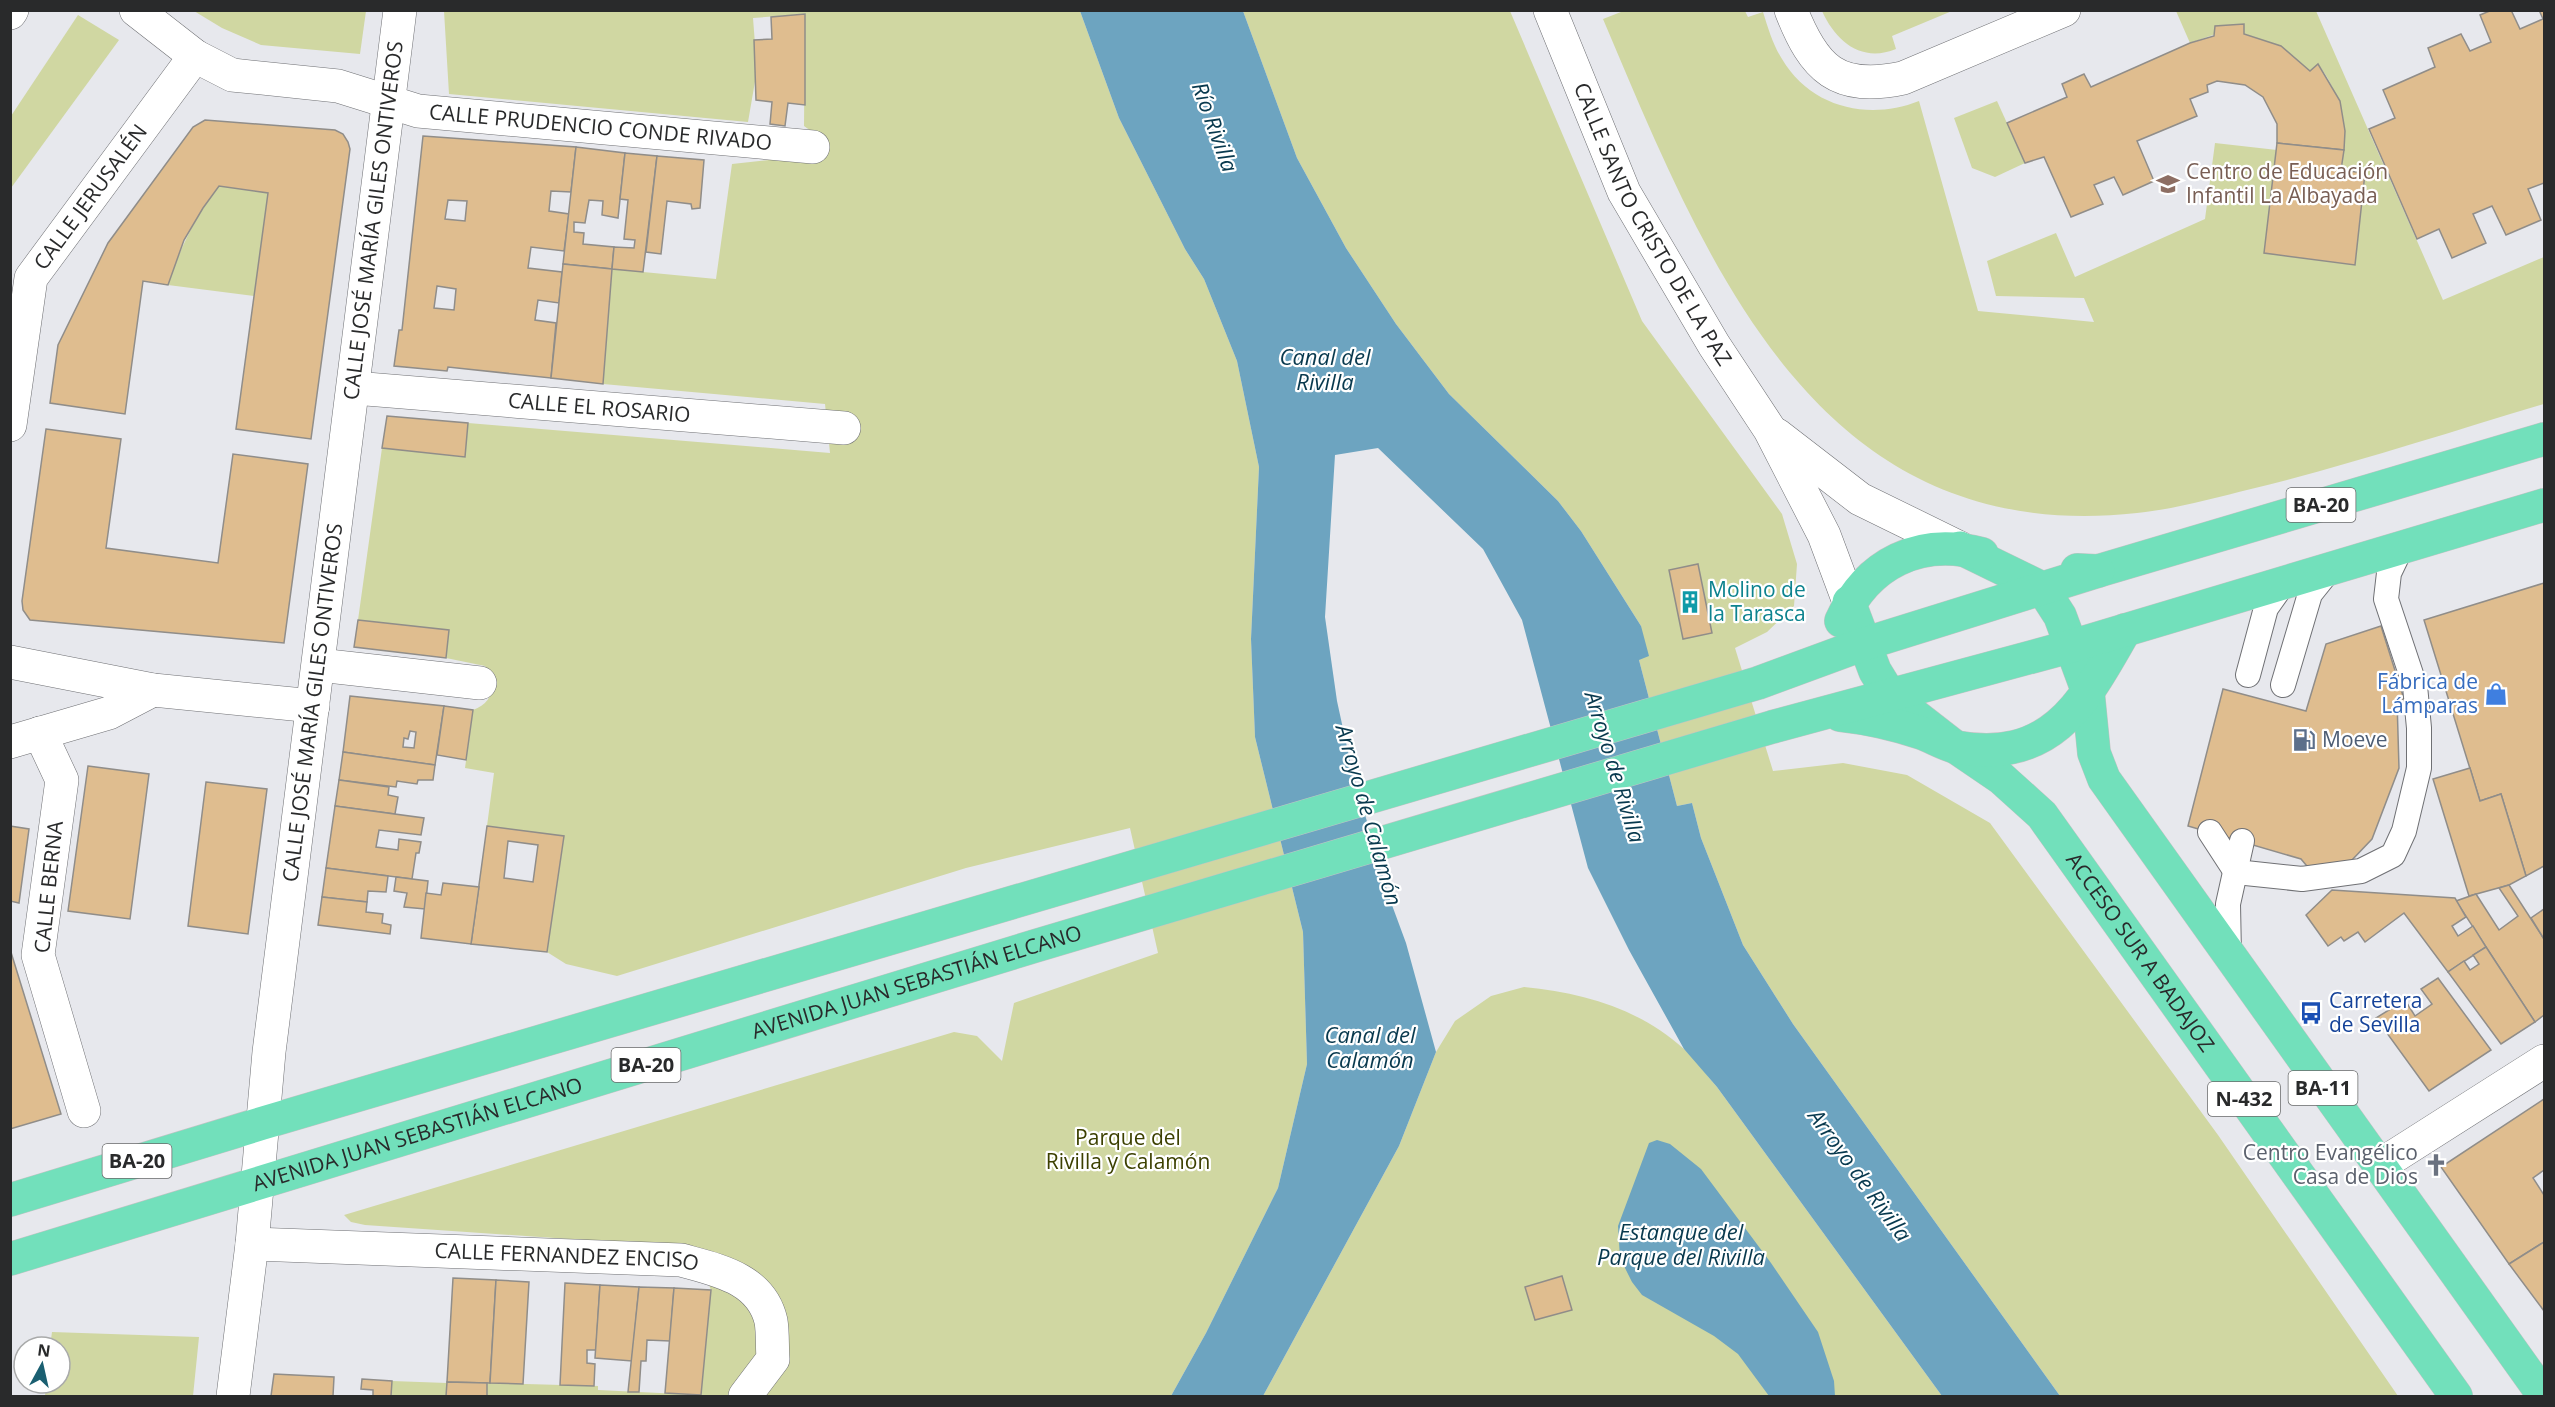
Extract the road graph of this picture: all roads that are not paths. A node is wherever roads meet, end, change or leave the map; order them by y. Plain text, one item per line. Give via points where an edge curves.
1 (136, 10) edge
2 (400, 10) edge
3 (1550, 10) edge
4 (1791, 10) edge
5 (2064, 10) edge
6 (195, 56) junction
7 (390, 102) junction
8 (813, 147) dead end
9 (21, 276) edge
10 (354, 388) junction
11 (10, 425) edge
12 (844, 428) dead end
13 (1770, 430) junction
14 (2544, 439) edge
15 (2544, 506) edge
16 (1960, 548) junction
17 (2401, 548) junction
18 (2330, 569) junction
19 (2098, 571) junction
20 (2283, 584) junction
21 (2042, 588) junction
22 (1849, 602) junction
23 (2125, 630) junction
24 (1864, 644) junction
25 (2072, 646) junction
26 (10, 662) edge
27 (1810, 664) junction
28 (319, 665) junction
29 (2248, 675) dead end
30 (480, 683) dead end
31 (2283, 685) dead end
32 (153, 690) junction
33 (2088, 692) junction
34 (1891, 697) junction
35 (313, 706) junction
36 (1827, 713) junction
37 (25, 738) edge
38 (1954, 746) junction
39 (2210, 832) dead end
40 (2242, 841) dead end
41 (2236, 872) junction
42 (2229, 955) junction
43 (2544, 1061) edge
44 (84, 1111) dead end
45 (263, 1123) junction
46 (2379, 1166) junction
47 (257, 1184) junction
48 (10, 1200) edge
49 (252, 1244) junction
50 (10, 1258) edge
51 (2455, 1392) edge
52 (233, 1396) edge
53 (745, 1396) edge
54 (2544, 1396) edge

1 - 6 street, CALLE PRUDENCIO CONDE RIVADO
2 - 7 street, CALLE JOSÉ MARÍA GILES ONTIVEROS
3 - 13 street, CALLE SANTO CRISTO DE LA PAZ via 1624,192 1714,345
4 - 5 street via 1817,62 1844,78 1877,84 1903,78
6 - 7 street, CALLE PRUDENCIO CONDE RIVADO via 232,75 338,86
6 - 9 street, CALLE JERUSALÉN
7 - 8 street, CALLE PRUDENCIO CONDE RIVADO via 418,111
7 - 10 street, CALLE JOSÉ MARÍA GILES ONTIVEROS
9 - 11 street, CALLE JERUSALÉN
10 - 12 street, CALLE EL ROSARIO
10 - 28 street, CALLE JOSÉ MARÍA GILES ONTIVEROS
13 - 16 street via 1860,499
13 - 22 street via 1824,535
14 - 19 highway, BA-20
15 - 17 highway, BA-20
16 - 19 highway via 2028,565
16 - 21 highway
16 - 22 highway via 1926,549 1898,558 1870,578
17 - 18 highway, BA-20
17 - 41 lane via 2389,573 2386,599 2415,686 2419,758 2404,831 2393,855 2361,872 2302,879
18 - 20 highway, BA-20
18 - 31 lane via 2310,594
19 - 21 highway, BA-20
20 - 23 highway, BA-20
20 - 29 lane via 2266,608
21 - 24 highway, BA-20
21 - 25 highway via 2060,616
22 - 24 highway
22 - 27 highway via 1830,641
23 - 25 highway, BA-20
23 - 33 highway
24 - 27 highway, BA-20
24 - 34 highway
25 - 33 highway
25 - 34 highway, BA-20
26 - 32 street
27 - 45 highway, BA-20 via 1758,683
28 - 30 street
28 - 35 street, CALLE JOSÉ MARÍA GILES ONTIVEROS
32 - 35 street
32 - 37 street via 109,713
33 - 38 highway via 2077,709 2040,739 1989,750
33 - 42 highway, BA-11 via 2094,753 2104,779
34 - 36 highway, BA-20
34 - 38 highway
35 - 45 street, CALLE JOSÉ MARÍA GILES ONTIVEROS
36 - 38 highway via 1892,725
36 - 47 highway, AVENIDA JUAN SEBASTIÁN ELCANO / BA-20 via 1035,946
37 - 44 street, CALLE BERNA via 62,780 38,956
38 - 51 highway, ACCESO SUR A BADAJOZ / N-432 via 2001,778 2042,815
39 - 41 lane
40 - 41 lane
41 - 42 lane via 2228,904
42 - 46 highway, BA-11
43 - 46 street
45 - 47 street, CALLE JOSÉ MARÍA GILES ONTIVEROS
45 - 48 highway, BA-20
46 - 54 highway, BA-11
47 - 49 street, CALLE JOSÉ MARÍA GILES ONTIVEROS
47 - 50 highway, AVENIDA JUAN SEBASTIÁN ELCANO / BA-20
49 - 52 street, CALLE JOSÉ MARÍA GILES ONTIVEROS
49 - 53 street, CALLE FERNANDEZ ENCISO via 681,1260 729,1274 757,1292 771,1320 773,1359

